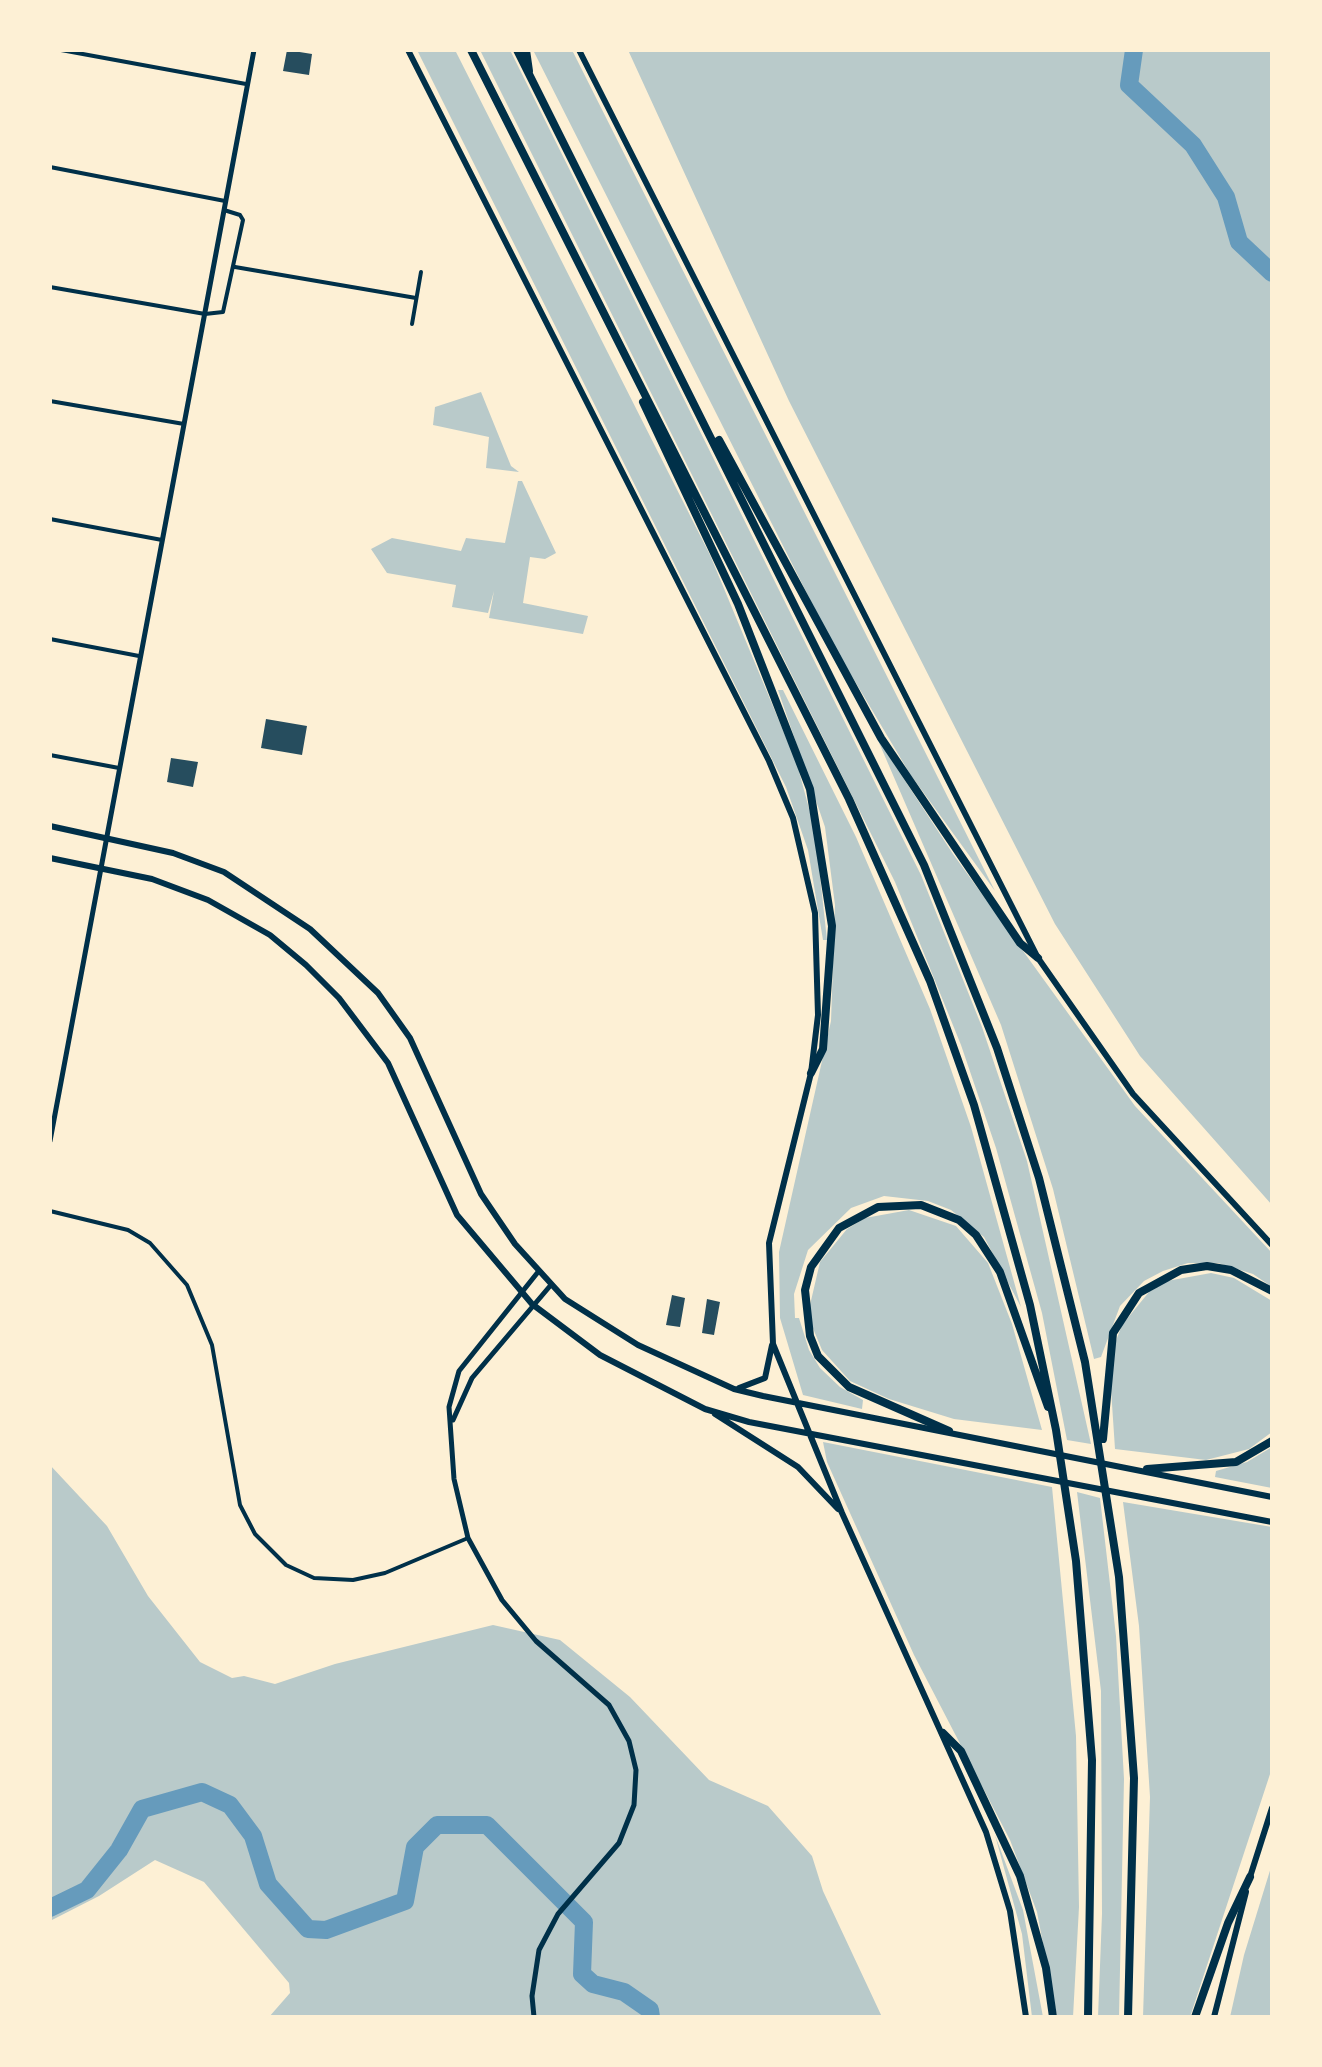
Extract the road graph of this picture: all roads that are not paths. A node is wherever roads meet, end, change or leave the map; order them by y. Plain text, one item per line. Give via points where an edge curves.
1 (61, 50) edge
2 (254, 50) edge
3 (408, 50) edge
4 (472, 50) edge
5 (517, 50) edge
6 (526, 50) edge
7 (579, 50) edge
8 (530, 76) junction
9 (246, 84) junction
10 (50, 167) edge
11 (225, 201) junction
12 (224, 210) junction
13 (235, 267) junction
14 (421, 272) dead end
15 (50, 286) edge
16 (416, 298) junction
17 (205, 314) junction
18 (412, 324) dead end
19 (642, 392) junction
20 (50, 401) edge
21 (184, 424) junction
22 (708, 428) junction
23 (50, 519) edge
24 (162, 540) junction
25 (50, 640) edge
26 (140, 656) junction
27 (50, 755) edge
28 (120, 768) junction
29 (50, 826) edge
30 (107, 837) junction
31 (50, 858) edge
32 (101, 868) junction
33 (1038, 958) junction
34 (811, 1073) junction
35 (53, 1107) edge
36 (52, 1119) edge
37 (50, 1141) edge
38 (50, 1210) edge
39 (1272, 1245) edge
40 (538, 1272) junction
41 (550, 1286) junction
42 (520, 1291) junction
43 (1272, 1292) edge
44 (532, 1304) junction
45 (772, 1344) junction
46 (734, 1388) junction
47 (795, 1402) junction
48 (705, 1409) junction
49 (451, 1423) junction
50 (1056, 1430) junction
51 (950, 1431) junction
52 (807, 1434) junction
53 (1272, 1441) edge
54 (1102, 1452) junction
55 (1147, 1469) junction
56 (1272, 1497) edge
57 (842, 1513) junction
58 (1272, 1522) edge
59 (468, 1538) junction
60 (943, 1733) junction
61 (1272, 1808) edge
62 (1250, 1877) junction
63 (534, 2017) edge
64 (1026, 2017) edge
65 (1054, 2017) edge
66 (1088, 2017) edge
67 (1128, 2017) edge
68 (1195, 2017) edge
69 (1214, 2017) edge

1 - 9 street
2 - 9 street
3 - 34 main road via 787,804 810,882 818,947
4 - 19 highway
5 - 8 highway
6 - 8 highway
7 - 33 main road
8 - 22 highway
9 - 11 street
10 - 11 street
11 - 12 street
12 - 13 street via 243,220
12 - 17 street
13 - 16 street
13 - 17 street via 227,306
14 - 16 street
15 - 17 street
16 - 18 street
17 - 21 street
19 - 34 highway via 645,413 760,656 810,788 832,926 823,1049
19 - 50 highway via 849,799 930,982 1012,1230
20 - 21 street
21 - 24 street
22 - 33 highway via 725,448 881,738 1020,943
22 - 54 highway via 896,803 974,986 1040,1178
23 - 24 street
24 - 26 street
25 - 26 street
26 - 28 street
27 - 28 street
28 - 30 street
29 - 30 main road
30 - 32 street
30 - 40 main road via 224,872 285,910 378,992 427,1071 480,1194
31 - 32 main road
32 - 35 street
32 - 42 main road via 208,900 270,935 339,998 388,1063 457,1216
33 - 39 main road via 1133,1094
34 - 45 main road via 769,1242
35 - 36 street
36 - 37 street
38 - 59 street via 128,1230 150,1243 188,1285 212,1345 240,1505 255,1534 286,1565 314,1578 353,1580
40 - 41 main road
40 - 42 street
41 - 44 street
41 - 46 main road via 638,1345
42 - 44 main road
42 - 49 street via 459,1371
43 - 54 highway via 1242,1274 1207,1266 1181,1270 1139,1293 1123,1312 1108,1355
44 - 48 main road via 600,1355
44 - 49 street via 472,1378
45 - 46 main road via 765,1378
45 - 47 main road
46 - 47 main road
47 - 51 main road
47 - 52 main road
48 - 52 main road
48 - 57 main road via 798,1466
49 - 59 street via 449,1450
50 - 51 highway via 1000,1272 976,1234 920,1205 878,1208 839,1228 811,1266 805,1315 810,1336 818,1356 849,1386
50 - 66 highway via 1089,1694 1094,1828
51 - 55 main road
52 - 57 main road
52 - 58 main road
53 - 55 highway via 1236,1462
54 - 67 highway via 1134,1778
55 - 56 main road
57 - 60 main road
59 - 63 street via 509,1609 599,1694 629,1741 636,1770 634,1805 620,1843 558,1914 534,1968
60 - 64 main road via 998,1863
60 - 65 highway via 961,1751 1020,1876
61 - 62 main road
62 - 68 highway
62 - 69 main road

